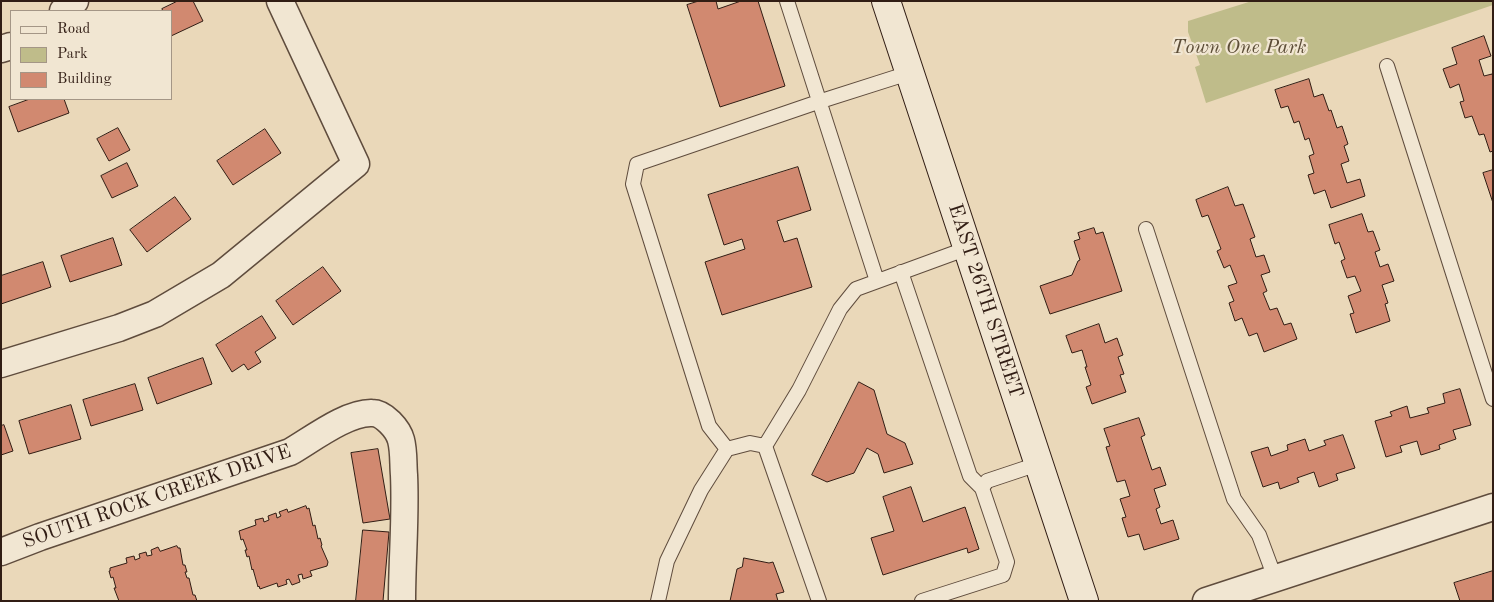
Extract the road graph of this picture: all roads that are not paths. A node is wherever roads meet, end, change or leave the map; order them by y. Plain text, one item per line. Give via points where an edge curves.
1 (75, 1) edge
2 (280, 1) edge
3 (787, 1) edge
4 (886, 1) edge
5 (65, 10) edge
6 (1387, 66) dead end
7 (910, 73) junction
8 (818, 102) junction
9 (1146, 229) dead end
10 (968, 248) junction
11 (901, 272) junction
12 (877, 281) junction
13 (1, 364) edge
14 (1493, 399) edge
15 (765, 446) junction
16 (727, 449) junction
17 (1038, 464) junction
18 (982, 488) junction
19 (1493, 507) edge
20 (1, 552) edge
21 (1275, 578) junction
22 (402, 601) edge
23 (658, 601) edge
24 (819, 601) edge
25 (922, 601) edge
26 (1084, 601) edge
27 (1206, 601) edge

1 - 5 street
2 - 13 street via 356,164 221,275 155,314
3 - 8 lane
4 - 7 main road, EAST 26TH STREET
6 - 14 lane
7 - 8 lane
7 - 10 main road, EAST 26TH STREET
8 - 12 lane
8 - 16 lane via 637,164 632,184 710,426
9 - 21 lane via 1234,498 1259,535
10 - 11 lane
10 - 17 main road, EAST 26TH STREET
11 - 12 lane
11 - 18 lane via 970,476
12 - 15 lane via 856,289 840,309 799,390
15 - 16 lane via 750,443
15 - 24 lane
16 - 23 lane via 701,490 667,561
17 - 18 lane via 986,481
17 - 26 main road, EAST 26TH STREET
18 - 25 lane via 1006,562 1003,575
19 - 21 street
20 - 22 street, SOUTH ROCK CREEK DRIVE via 290,452 342,421 373,413 386,419 401,440 405,497
21 - 27 street

